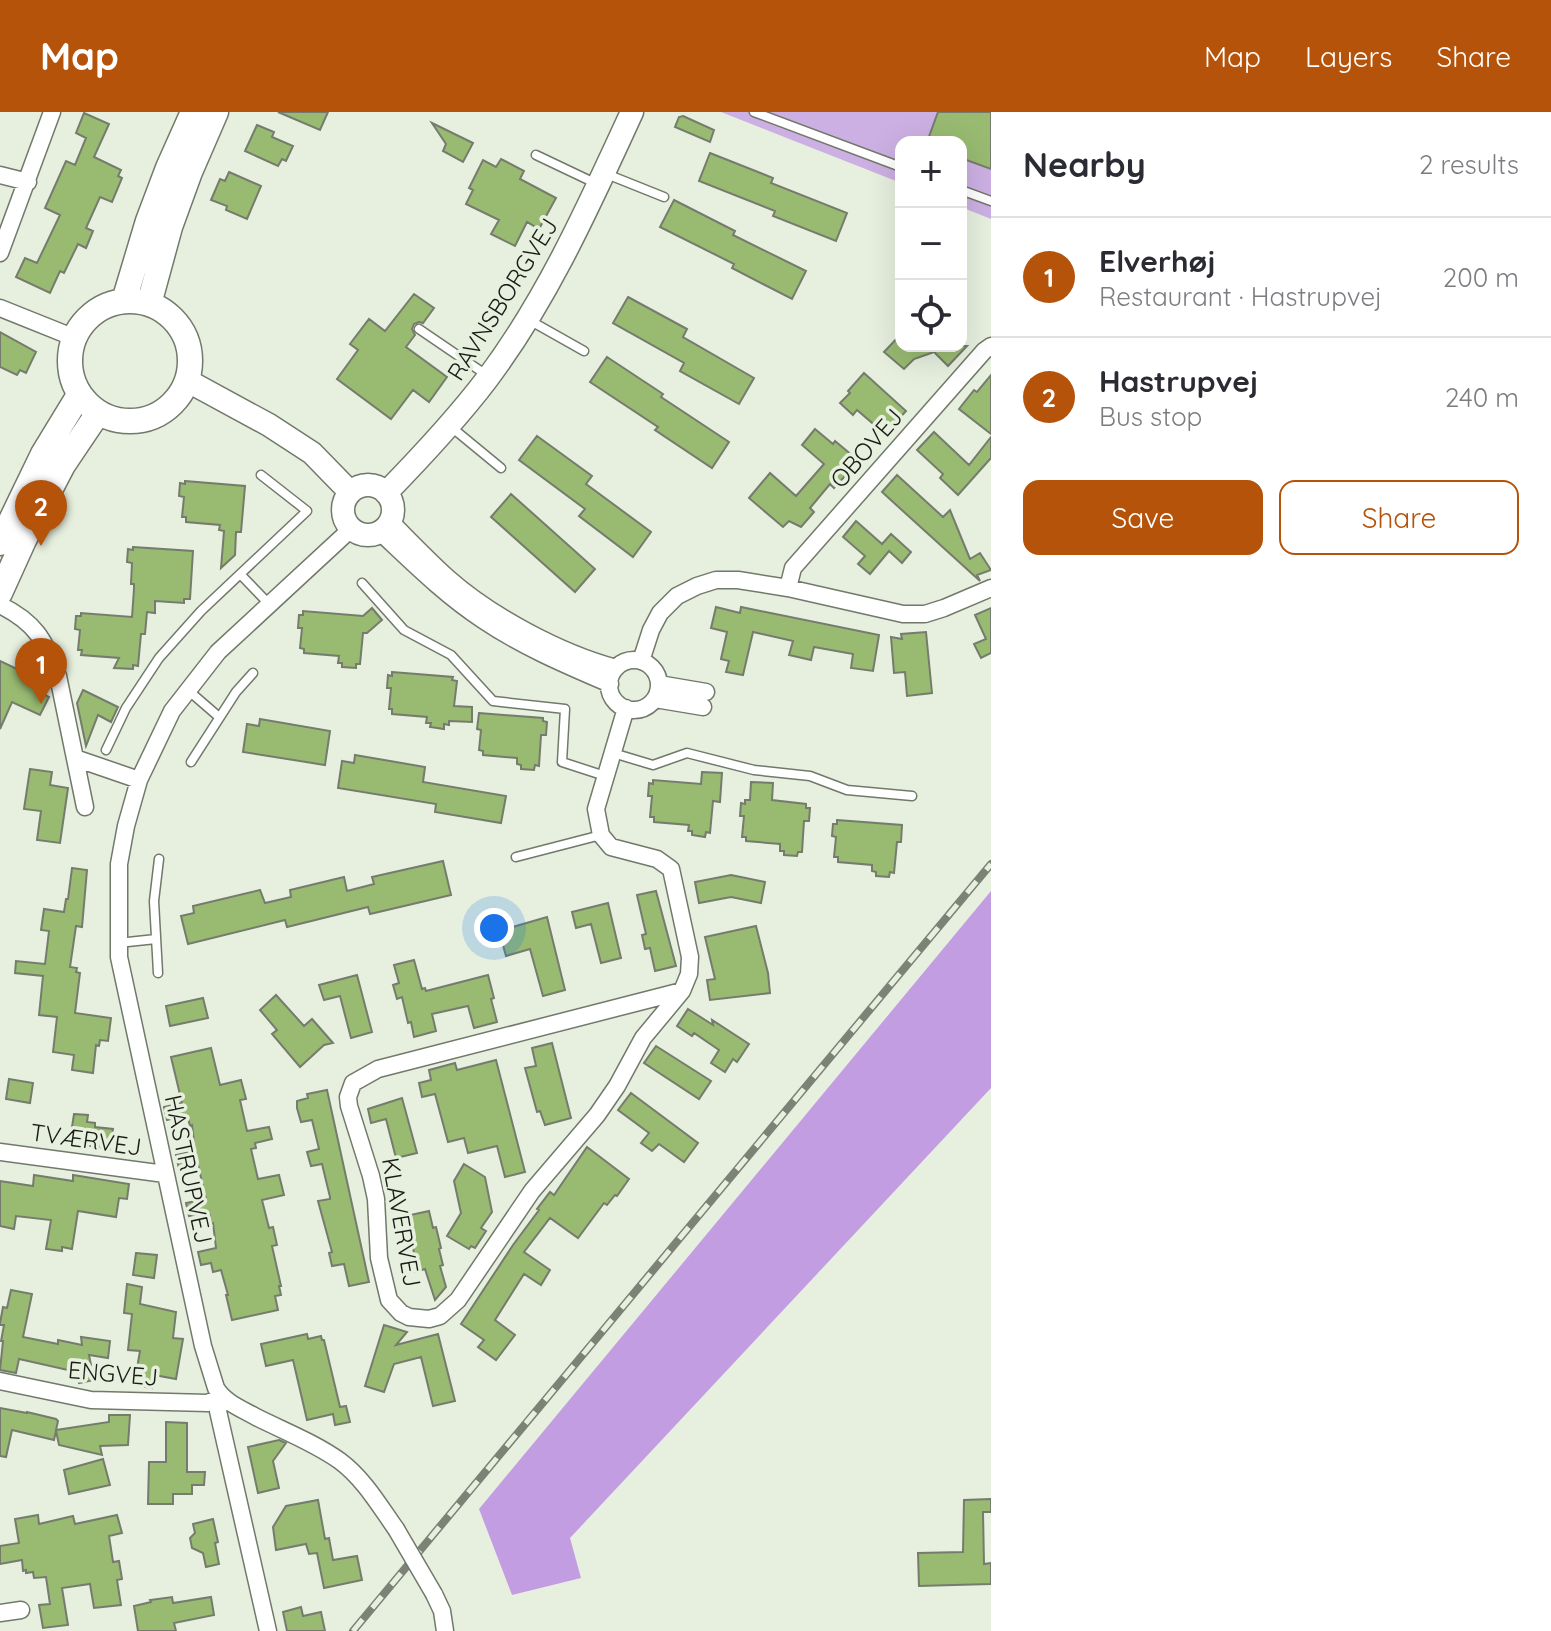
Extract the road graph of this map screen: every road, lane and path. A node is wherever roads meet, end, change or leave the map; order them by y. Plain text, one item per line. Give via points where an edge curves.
1 (52, 112) edge
2 (193, 112) edge
3 (216, 112) edge
4 (632, 112) edge
5 (754, 112) edge
6 (536, 155) dead end
7 (895, 165) edge
8 (0, 175) edge
9 (601, 178) junction
10 (28, 182) junction
11 (967, 192) edge
12 (664, 197) dead end
13 (991, 201) edge
14 (0, 253) edge
15 (136, 302) junction
16 (0, 308) edge
17 (527, 319) junction
18 (419, 329) dead end
19 (75, 338) junction
20 (991, 346) edge
21 (584, 351) dead end
22 (489, 376) junction
23 (188, 381) junction
24 (79, 395) junction
25 (98, 413) junction
26 (450, 426) junction
27 (501, 468) dead end
28 (261, 475) dead end
29 (350, 492) junction
30 (386, 493) junction
31 (8, 506) edge
32 (385, 527) junction
33 (351, 529) junction
34 (0, 543) edge
35 (241, 575) junction
36 (362, 583) dead end
37 (788, 588) junction
38 (991, 588) edge
39 (0, 593) edge
40 (0, 605) edge
41 (269, 605) junction
42 (641, 661) junction
43 (616, 668) junction
44 (253, 673) dead end
45 (610, 684) junction
46 (188, 690) junction
47 (657, 691) junction
48 (704, 700) dead end
49 (626, 708) junction
50 (219, 717) junction
51 (106, 750) dead end
52 (613, 753) junction
53 (75, 758) junction
54 (191, 762) dead end
55 (606, 776) junction
56 (139, 780) junction
57 (912, 796) dead end
58 (85, 807) dead end
59 (601, 835) junction
60 (516, 857) dead end
61 (159, 859) dead end
62 (156, 939) junction
63 (118, 943) junction
64 (158, 973) dead end
65 (682, 991) junction
66 (0, 1152) edge
67 (165, 1174) junction
68 (0, 1381) edge
69 (221, 1396) junction
70 (21, 1610) dead end
71 (0, 1613) edge
72 (268, 1631) edge
73 (445, 1631) edge

1 - 10 street
2 - 15 main road via 148,221
3 - 15 main road
4 - 9 street, RAVNSBORGVEJ
5 - 7 lane
6 - 9 lane
8 - 10 street
9 - 12 lane
9 - 17 street, RAVNSBORGVEJ
10 - 14 street
11 - 13 lane
15 - 19 main road via 109,305 95,313
15 - 23 main road via 161,309 184,333 190,349
16 - 19 street
17 - 21 lane
17 - 22 street, RAVNSBORGVEJ
18 - 22 lane
19 - 24 main road via 71,377
20 - 37 street, OBOVEJ via 793,568
22 - 26 street, RAVNSBORGVEJ
23 - 25 main road via 161,414 118,421
23 - 29 street via 312,453
24 - 25 main road
24 - 31 main road
25 - 39 main road via 63,465
26 - 27 lane
26 - 30 street, RAVNSBORGVEJ
28 - 35 lane via 307,511
29 - 30 street via 370,485
29 - 33 street via 343,508
30 - 32 street via 393,507
31 - 34 main road
32 - 33 street via 366,535
32 - 43 street via 491,609 580,657
32 - 45 street via 439,588 482,620
33 - 41 street
35 - 41 lane
35 - 51 lane via 159,658
36 - 55 lane via 404,630 451,655 493,701 565,709 562,762
37 - 38 street via 903,614 925,614
37 - 42 street via 738,580 697,586 660,613
40 - 53 street via 36,630 52,660
41 - 46 street via 218,652
42 - 43 street via 626,661
42 - 47 street via 655,670
43 - 45 street
44 - 50 lane
45 - 49 street via 615,700
46 - 50 lane
46 - 56 street via 172,711
47 - 48 street
47 - 49 street via 646,707
49 - 52 street
50 - 54 lane
52 - 55 street
52 - 57 lane via 653,765 687,753 754,770 810,776 847,790
53 - 56 street
53 - 58 street
55 - 59 street via 596,809
56 - 63 street, HASTRUPVEJ via 119,864
59 - 60 lane
59 - 65 street, KLAVERVEJ via 611,847 657,859 671,869 690,957
61 - 62 lane
62 - 63 lane
62 - 64 lane
63 - 67 street, HASTRUPVEJ
65 - 65 street, KLAVERVEJ via 643,1038 597,1115 532,1191 458,1300 440,1316 418,1319 401,1313 389,1300 379,1258 376,1199 349,1106 353,1083 378,1069
66 - 67 street, TVÆRVEJ
67 - 69 street, HASTRUPVEJ via 203,1346
68 - 69 street, ENGVEJ via 91,1400 208,1403
69 - 72 street, HASTRUPVEJ via 218,1411
69 - 73 street, bridge via 327,1453 365,1486 434,1594
70 - 71 street

